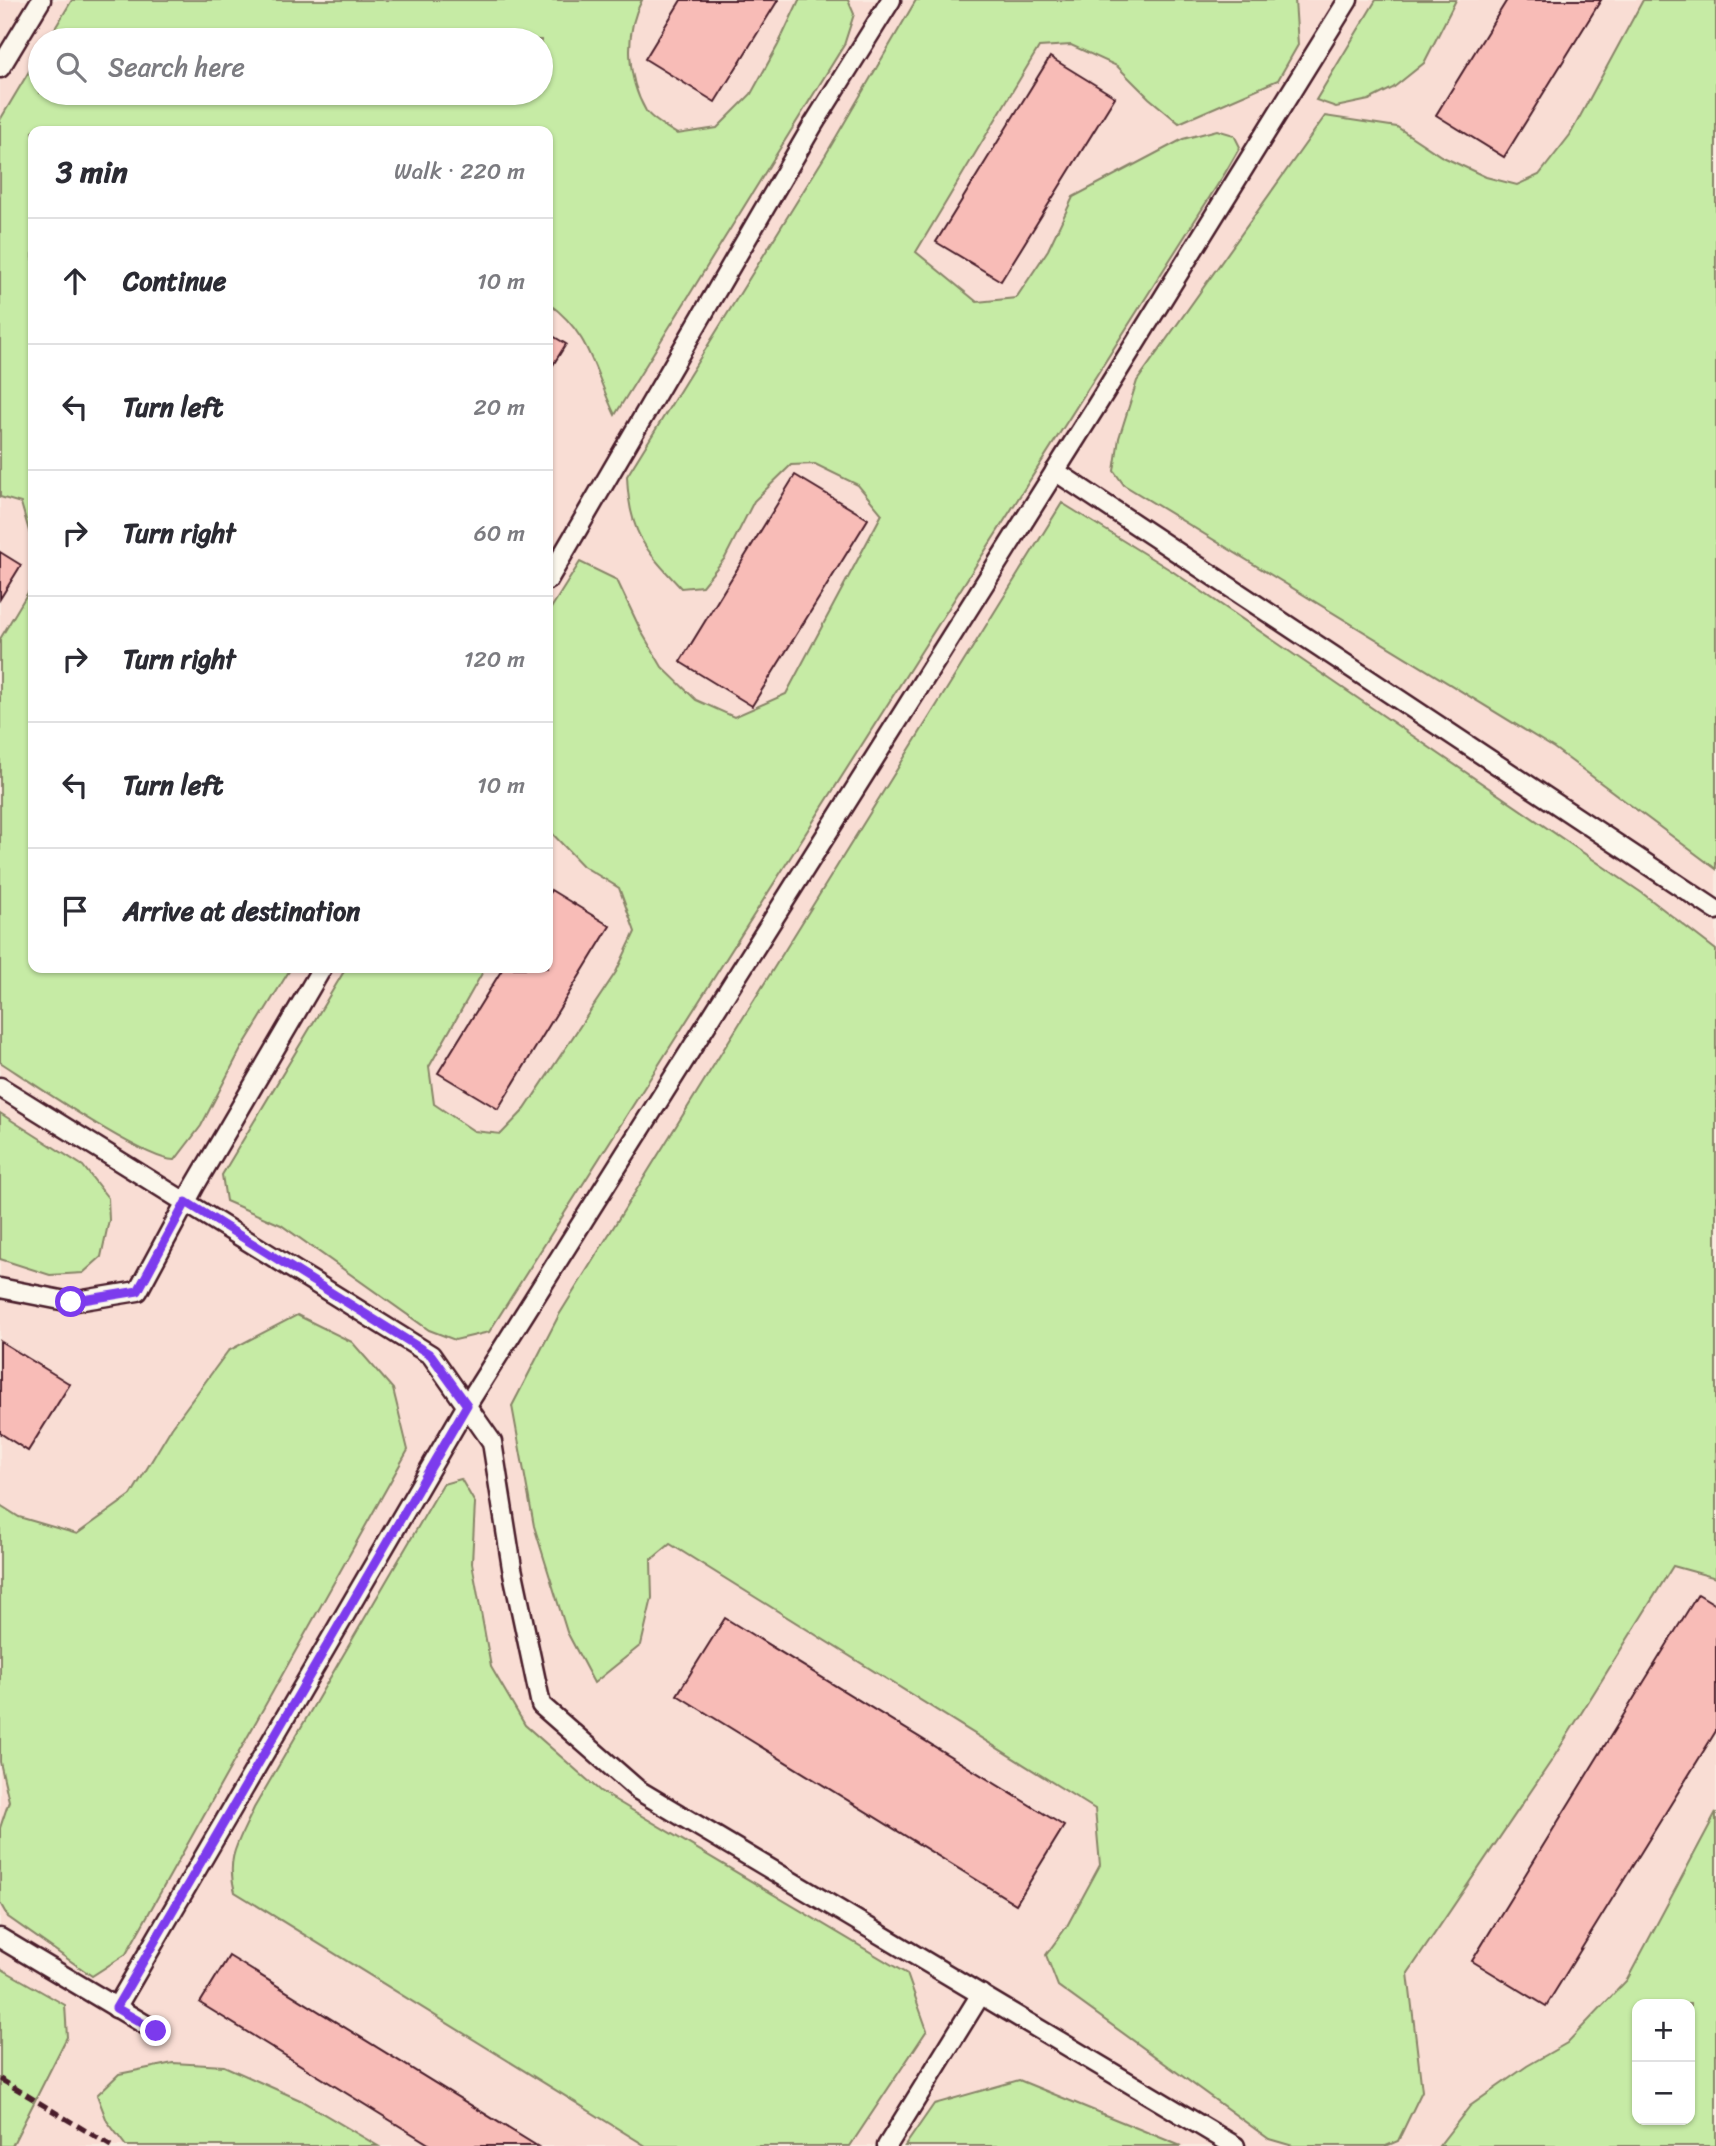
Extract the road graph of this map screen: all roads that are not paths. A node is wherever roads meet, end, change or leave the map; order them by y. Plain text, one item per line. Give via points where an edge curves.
1 (41, 0) edge
2 (891, 0) edge
3 (1348, 0) edge
4 (0, 68) edge
5 (1055, 471) junction
6 (553, 571) edge
7 (1716, 909) edge
8 (319, 973) edge
9 (0, 1087) edge
10 (186, 1202) junction
11 (0, 1287) edge
12 (467, 1405) junction
13 (0, 1938) edge
14 (981, 1994) junction
15 (116, 2008) junction
16 (156, 2031) dead end
17 (887, 2146) edge
18 (1235, 2146) edge

1 - 4 lane
2 - 6 lane
3 - 5 lane
5 - 7 lane
5 - 12 lane
8 - 10 lane
9 - 10 lane
10 - 11 lane via 138,1291 71,1302
10 - 12 lane via 431,1355
12 - 14 lane via 492,1442 541,1705 638,1790
12 - 15 lane
13 - 15 lane
14 - 17 lane
14 - 18 lane
15 - 16 lane

